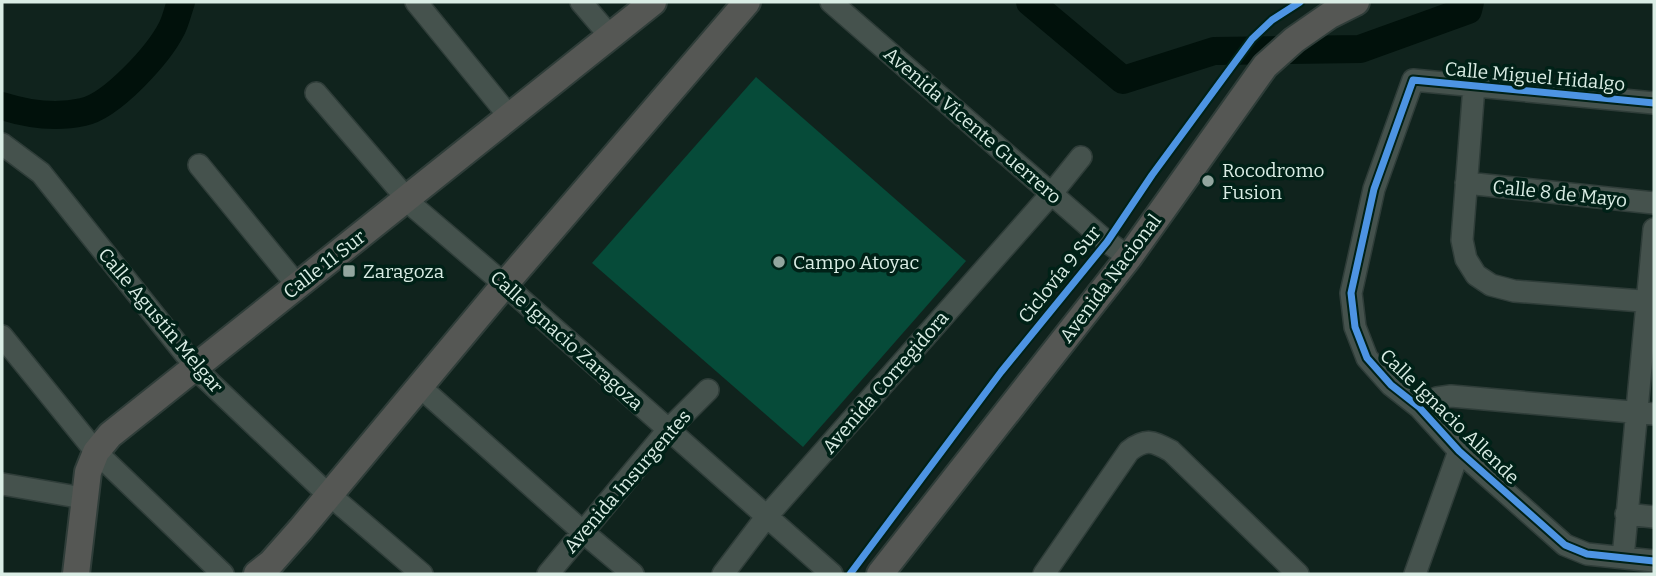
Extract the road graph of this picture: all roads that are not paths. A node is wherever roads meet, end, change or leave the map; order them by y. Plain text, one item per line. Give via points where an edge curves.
1 (416, 2) edge
2 (582, 2) edge
3 (653, 2) edge
4 (747, 2) edge
5 (831, 2) edge
6 (1356, 2) edge
7 (1327, 8) edge
8 (610, 36) junction
9 (1413, 80) joint
10 (1474, 86) junction
11 (316, 93) dead end
12 (1654, 103) edge
13 (509, 116) junction
14 (2, 144) edge
15 (1081, 157) dead end
16 (199, 165) dead end
17 (1466, 183) junction
18 (1052, 193) junction
19 (406, 200) junction
20 (1654, 203) edge
21 (1654, 229) edge
22 (1123, 252) junction
23 (505, 284) junction
24 (297, 285) junction
25 (1651, 302) edge
26 (2, 336) edge
27 (195, 367) junction
28 (419, 386) junction
29 (708, 390) dead end
30 (1419, 407) junction
31 (1645, 413) edge
32 (668, 430) junction
33 (1459, 451) junction
34 (101, 458) junction
35 (2, 484) edge
36 (328, 495) junction
37 (83, 498) junction
38 (1626, 514) junction
39 (767, 516) junction
40 (1654, 517) edge
41 (583, 532) junction
42 (1623, 558) junction
43 (1654, 561) edge
44 (219, 573) edge
45 (76, 574) edge
46 (257, 574) edge
47 (422, 574) edge
48 (548, 574) edge
49 (634, 574) edge
50 (723, 574) edge
51 (832, 574) edge
52 (864, 574) edge
53 (880, 574) edge
54 (1044, 574) edge
55 (1298, 574) edge
56 (1415, 574) edge

1 - 13 street
2 - 8 street
3 - 8 main road, Calle 11 Sur
4 - 23 main road
5 - 18 street, Avenida Vicente Guerrero
6 - 7 main road, Avenida Nacional
7 - 22 main road, Avenida Nacional via 1294,40 1260,63
8 - 13 main road, Calle 11 Sur
9 - 10 street, Calle Miguel Hidalgo
9 - 30 street, Calle Ignacio Allende via 1374,189 1351,293 1355,327 1367,358
10 - 12 street, Calle Miguel Hidalgo
10 - 17 street
11 - 19 street, Calle Ignacio Zaragoza
13 - 19 main road, Calle 11 Sur
14 - 27 street, Calle Agustín Melgar via 41,173
15 - 18 street, Avenida Corregidora
16 - 24 street
17 - 20 street, Calle 8 de Mayo
17 - 25 street via 1462,240 1466,259 1476,275 1491,285 1514,291
18 - 22 street, Avenida Vicente Guerrero
18 - 39 street, Avenida Corregidora
19 - 23 street, Calle Ignacio Zaragoza
19 - 24 main road, Calle 11 Sur
21 - 25 street
22 - 52 main road, Avenida Nacional
22 - 53 main road, Avenida Nacional
23 - 28 main road
23 - 32 street, Calle Ignacio Zaragoza
24 - 27 main road, Calle 11 Sur
25 - 31 street
26 - 34 street
27 - 34 main road, Calle 11 Sur via 110,435
27 - 36 street, Calle Agustín Melgar
28 - 36 main road
28 - 41 street
29 - 32 street, Avenida Insurgentes
30 - 31 street via 1451,396
30 - 33 street, Calle Ignacio Allende
31 - 38 street
32 - 39 street, Calle Ignacio Zaragoza
32 - 41 street, Avenida Insurgentes
33 - 42 street, Calle Ignacio Allende via 1564,545 1587,554
33 - 56 street, Calle Ignacio Allende
34 - 37 main road, Calle 11 Sur via 88,472
34 - 44 street
35 - 37 street
36 - 46 main road
36 - 47 street, Calle Agustín Melgar
37 - 45 main road, Calle 11 Sur
38 - 40 street
38 - 42 street
39 - 50 street, Avenida Corregidora
39 - 51 street, Calle Ignacio Zaragoza
41 - 48 street, Avenida Insurgentes
41 - 49 street
42 - 43 street, Calle Ignacio Allende
54 - 55 street via 1129,451 1140,442 1155,442 1171,451

